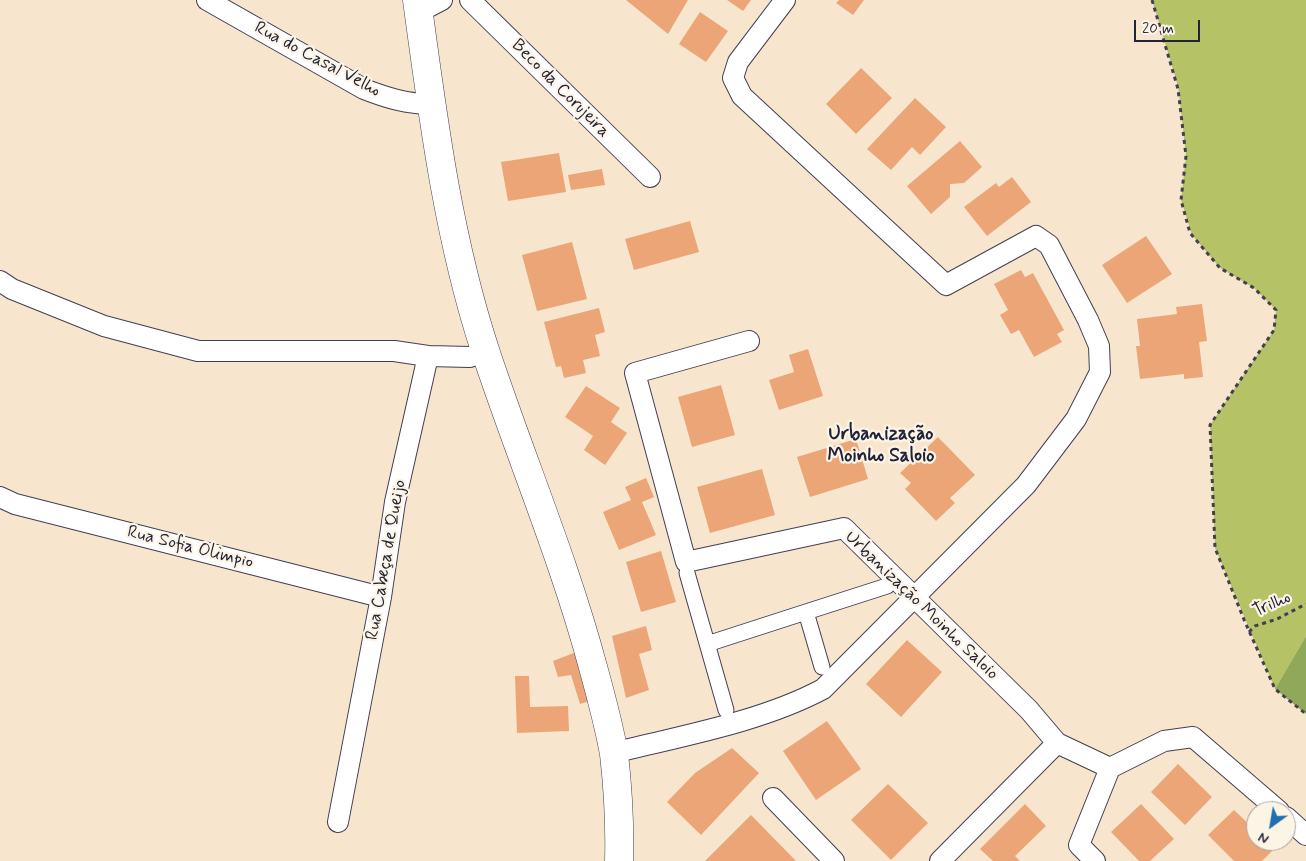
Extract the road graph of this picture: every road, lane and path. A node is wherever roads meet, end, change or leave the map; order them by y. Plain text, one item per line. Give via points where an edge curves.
1 (208, 0) edge
2 (470, 0) edge
3 (785, 0) edge
4 (1152, 0) edge
5 (426, 4) edge
6 (431, 104) junction
7 (650, 177) dead end
8 (0, 281) edge
9 (749, 341) dead end
10 (485, 351) junction
11 (428, 356) junction
12 (0, 497) edge
13 (687, 573) dead end
14 (887, 586) dead end
15 (381, 597) junction
16 (914, 598) junction
17 (1306, 604) edge
18 (806, 612) junction
19 (1249, 632) junction
20 (707, 644) junction
21 (822, 667) dead end
22 (726, 710) dead end
23 (1306, 714) edge
24 (1057, 743) junction
25 (614, 753) junction
26 (1110, 768) junction
27 (773, 798) dead end
28 (1267, 801) edge
29 (338, 822) dead end
30 (1296, 826) edge
31 (1306, 835) edge
32 (619, 861) edge
33 (834, 861) edge
34 (940, 861) edge
35 (1095, 861) edge

1 - 6 street, Rua do Casal Velho via 364,90 412,104
2 - 7 street, Beco da Corujeira
3 - 16 street via 738,62 733,78 742,96 946,285 1036,236 1049,245 1099,346 1100,372 1076,419 1026,485
4 - 19 path via 1178,89 1186,156 1181,200 1190,233 1220,268 1254,288 1276,310 1274,330 1210,425 1215,548
5 - 6 main road
6 - 10 main road via 455,242
8 - 11 street via 12,289 104,326 198,351 394,351
9 - 16 street, Urbanização Moinho Saloio via 635,373 686,562 844,528
10 - 11 street via 470,357
10 - 25 main road via 569,585
11 - 15 street, Rua Cabeça de Queijo via 395,502
12 - 15 street, Rua Sofia Olimpio via 15,504
13 - 20 street
14 - 18 street
15 - 29 street, Rua Cabeça de Queijo
16 - 24 street, Urbanização Moinho Saloio via 1029,710
16 - 25 street via 823,689 803,700 739,721
17 - 19 path, Trilho
18 - 20 street
18 - 21 street
19 - 23 path via 1275,689
20 - 22 street
24 - 26 street, Urbanização Moinho Saloio
24 - 34 street
25 - 32 main road
26 - 28 street via 1164,741 1193,737
26 - 35 street via 1079,845
27 - 33 street
30 - 31 street

